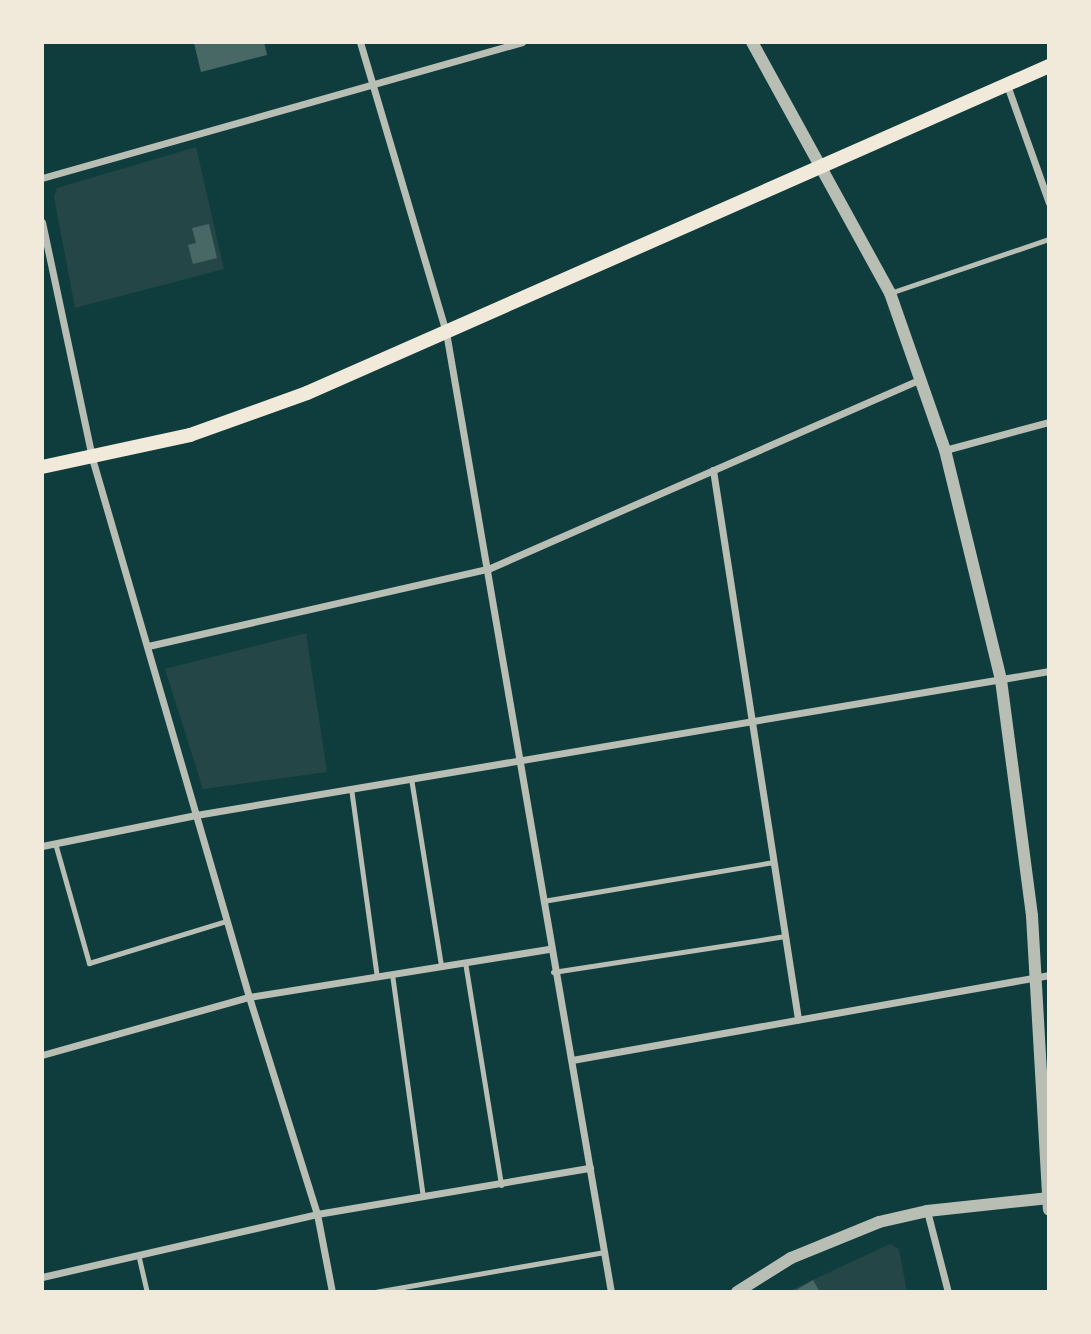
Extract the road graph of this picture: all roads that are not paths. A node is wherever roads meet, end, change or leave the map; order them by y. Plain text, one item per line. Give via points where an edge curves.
1 (360, 42) edge
2 (522, 42) edge
3 (752, 42) edge
4 (1049, 66) edge
5 (370, 84) junction
6 (1007, 85) junction
7 (823, 167) junction
8 (42, 178) edge
9 (1047, 193) edge
10 (1049, 203) edge
11 (42, 222) edge
12 (1049, 239) edge
13 (890, 293) junction
14 (446, 331) junction
15 (923, 378) junction
16 (1049, 422) edge
17 (945, 450) junction
18 (92, 458) junction
19 (42, 467) edge
20 (713, 470) junction
21 (488, 569) junction
22 (148, 646) junction
23 (1049, 671) edge
24 (1001, 680) junction
25 (751, 720) junction
26 (520, 759) junction
27 (411, 778) junction
28 (351, 788) junction
29 (196, 814) junction
30 (55, 844) junction
31 (42, 846) edge
32 (774, 862) junction
33 (543, 901) junction
34 (226, 921) junction
35 (785, 936) junction
36 (550, 949) junction
37 (465, 962) junction
38 (442, 966) junction
39 (553, 972) junction
40 (392, 974) junction
41 (1049, 975) edge
42 (1033, 976) junction
43 (377, 977) junction
44 (249, 997) junction
45 (799, 1020) junction
46 (42, 1055) edge
47 (572, 1060) junction
48 (590, 1168) junction
49 (501, 1185) junction
50 (424, 1197) junction
51 (1048, 1202) edge
52 (927, 1211) junction
53 (317, 1214) junction
54 (605, 1252) junction
55 (139, 1258) junction
56 (42, 1277) edge
57 (147, 1292) edge
58 (332, 1292) edge
59 (375, 1292) edge
60 (611, 1292) edge
61 (737, 1292) edge
62 (948, 1292) edge

1 - 5 street
2 - 5 street
3 - 7 street
4 - 6 main road
5 - 8 street
5 - 14 street
6 - 7 main road
6 - 9 street
7 - 13 street
7 - 14 main road
9 - 10 street
11 - 18 street
12 - 13 lane
13 - 15 street
14 - 18 main road via 307,393 190,435
14 - 21 street
15 - 17 street
15 - 20 street
16 - 17 street
17 - 24 street
18 - 19 main road
18 - 22 street
20 - 21 street
20 - 25 street
21 - 22 street
21 - 26 street
22 - 29 street
23 - 24 street
24 - 25 street
24 - 42 street via 1032,916
25 - 26 street
25 - 32 street
26 - 27 street
26 - 33 street
27 - 28 street
27 - 38 lane
28 - 29 street
28 - 43 lane
29 - 30 street
29 - 34 street
30 - 31 street
30 - 34 lane via 89,963
32 - 33 lane
32 - 35 street
33 - 36 street
34 - 44 street
35 - 39 lane
35 - 45 street
36 - 37 street
36 - 39 street
37 - 38 street
37 - 49 lane
38 - 40 street
39 - 47 street
40 - 43 street
40 - 50 lane
41 - 42 street
42 - 45 street
42 - 51 street
43 - 44 street
44 - 46 street
44 - 53 street
45 - 47 street
47 - 48 street
48 - 49 street
48 - 54 street
49 - 50 street
50 - 53 street
51 - 52 street
52 - 61 street via 832,1238
52 - 62 street
53 - 55 street
53 - 58 street
54 - 59 lane
54 - 60 street
55 - 56 street
55 - 57 lane

